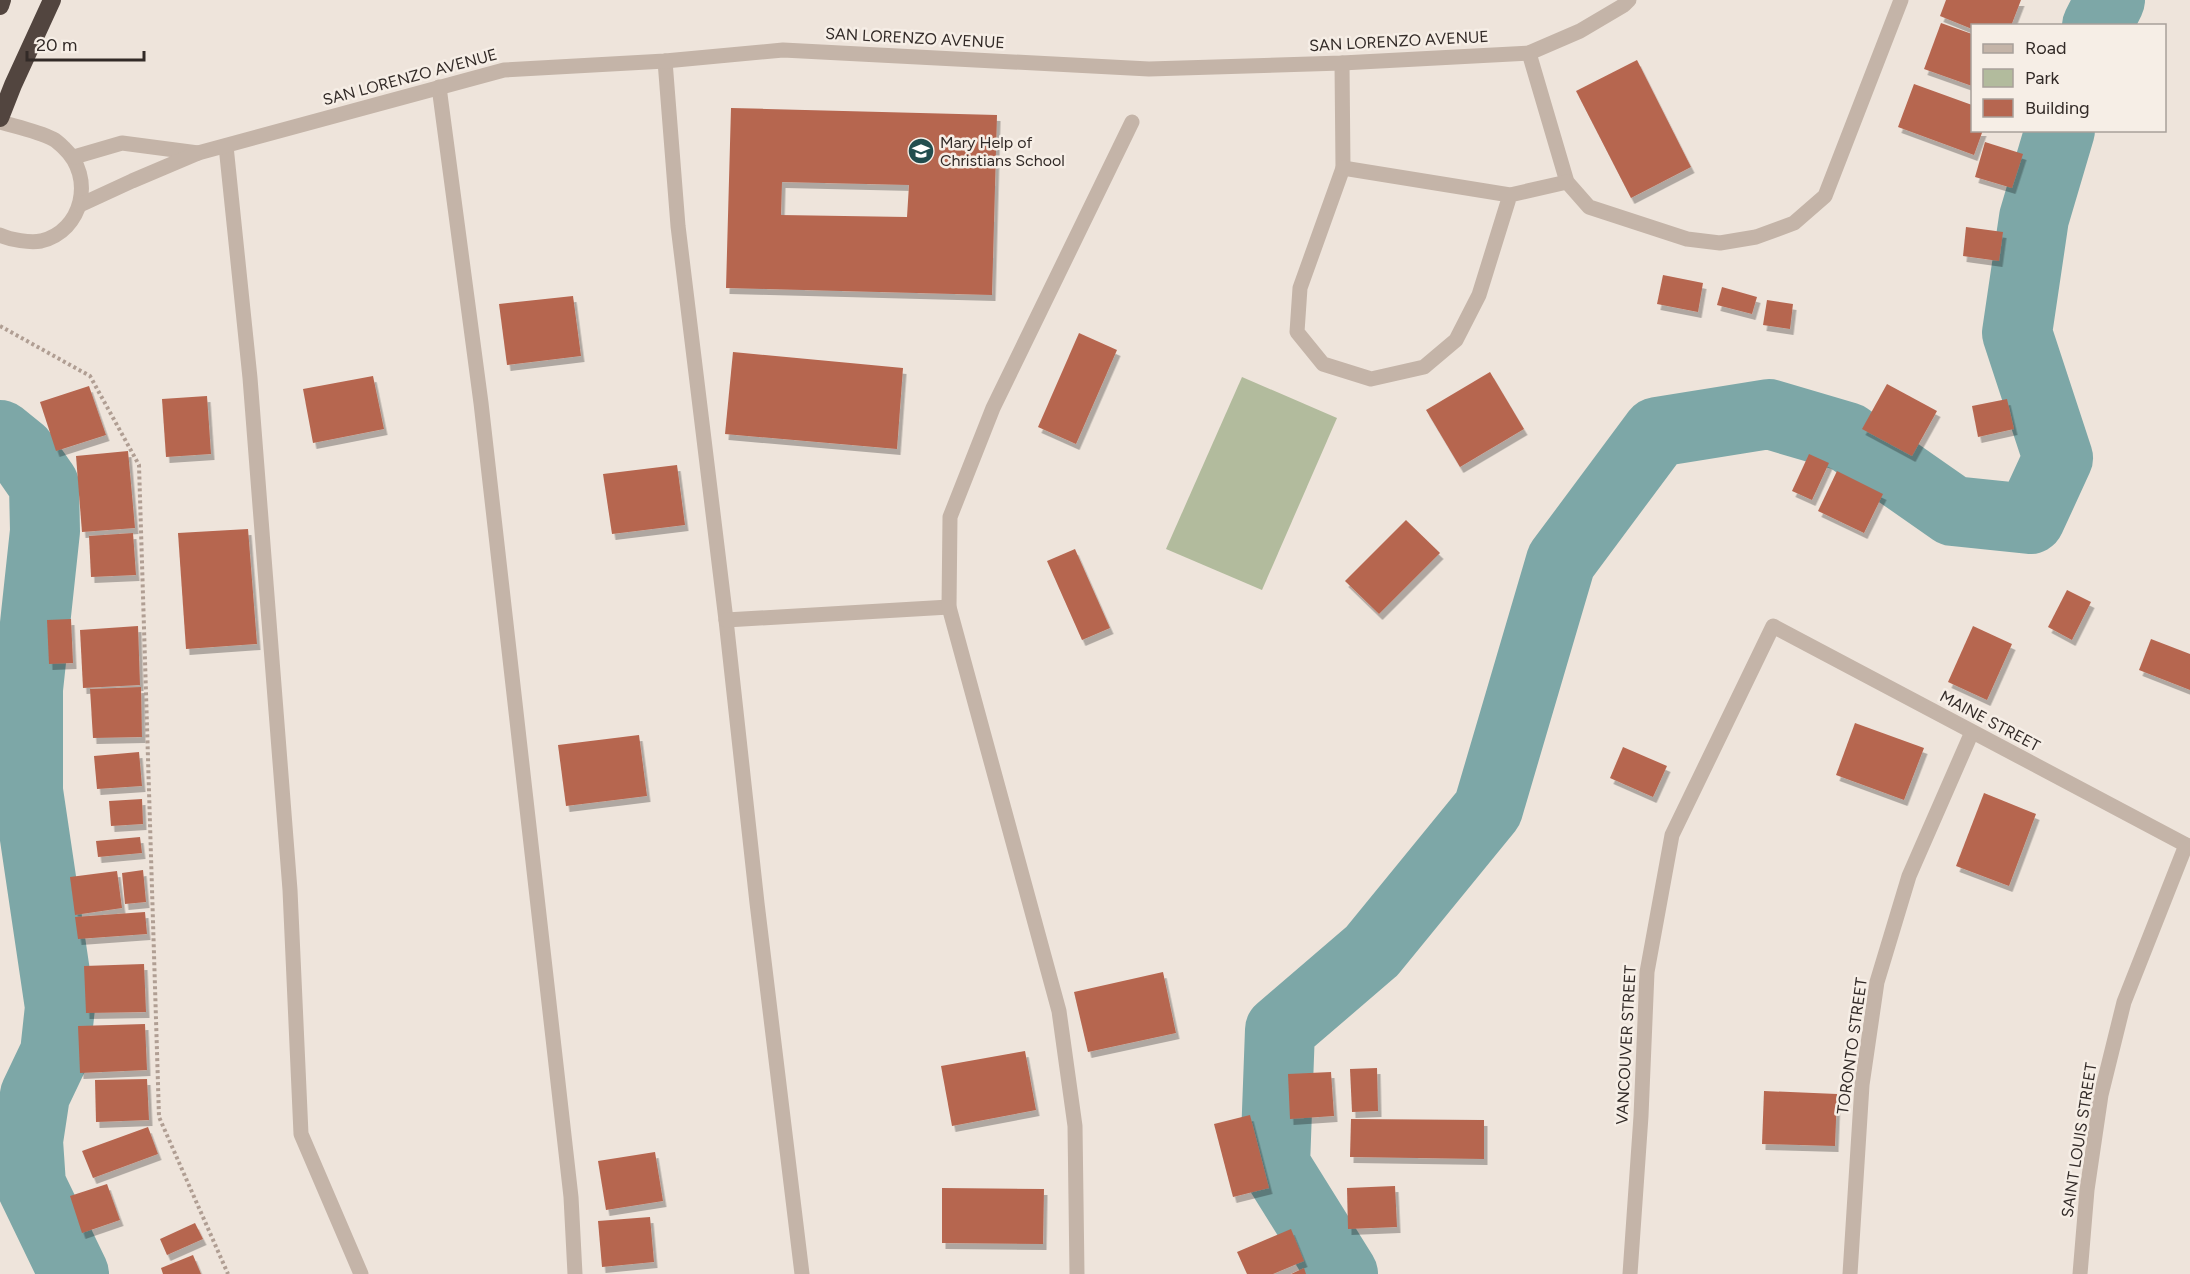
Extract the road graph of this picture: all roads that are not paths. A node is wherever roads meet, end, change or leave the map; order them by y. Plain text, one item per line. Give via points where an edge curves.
1 (2, 0) edge
2 (52, 0) edge
3 (1629, 0) edge
4 (1901, 0) edge
5 (0, 6) edge
6 (1529, 52) junction
7 (666, 61) junction
8 (1342, 63) junction
9 (440, 87) junction
10 (0, 120) edge
11 (1132, 122) dead end
12 (226, 146) junction
13 (198, 153) junction
14 (74, 158) junction
15 (1343, 168) junction
16 (1567, 182) junction
17 (1510, 195) junction
18 (80, 206) junction
19 (0, 235) edge
20 (949, 608) junction
21 (726, 620) junction
22 (1773, 626) joint
23 (1972, 732) junction
24 (2188, 846) edge
25 (361, 1274) edge
26 (575, 1274) edge
27 (802, 1274) edge
28 (1077, 1274) edge
29 (1630, 1274) edge
30 (1850, 1274) edge
31 (2080, 1274) edge

1 - 5 highway
2 - 10 highway
3 - 6 street, SAN LORENZO AVENUE via 1580,32
4 - 16 street via 1825,196 1794,223 1755,237 1720,243 1687,239 1589,207
6 - 8 street, SAN LORENZO AVENUE
6 - 16 street
7 - 8 street, SAN LORENZO AVENUE via 783,50 1149,69
7 - 9 street, SAN LORENZO AVENUE via 504,70
7 - 21 street via 678,226
8 - 15 street
9 - 12 street, SAN LORENZO AVENUE
9 - 26 street via 481,403 571,1197
10 - 14 street via 54,140
11 - 20 street via 993,408 950,518
12 - 13 street, SAN LORENZO AVENUE
12 - 25 street via 250,378 290,890 301,1134
13 - 14 street, SAN LORENZO AVENUE via 122,143
13 - 18 street, SAN LORENZO AVENUE
14 - 18 street via 82,182
15 - 17 street
15 - 17 street via 1300,288 1297,332 1323,364 1371,379 1424,367 1456,340 1479,295
16 - 17 street
18 - 19 street, SAN LORENZO AVENUE via 63,230 41,241
20 - 21 street
20 - 28 street via 1059,1011 1075,1126
21 - 27 street
22 - 23 street, MAINE STREET
22 - 29 street, VANCOUVER STREET via 1672,835 1647,972
23 - 24 street, MAINE STREET
23 - 30 street, TORONTO STREET via 1909,876 1877,981 1862,1085
24 - 31 street, SAINT LOUIS STREET via 2121,1012 2101,1095

